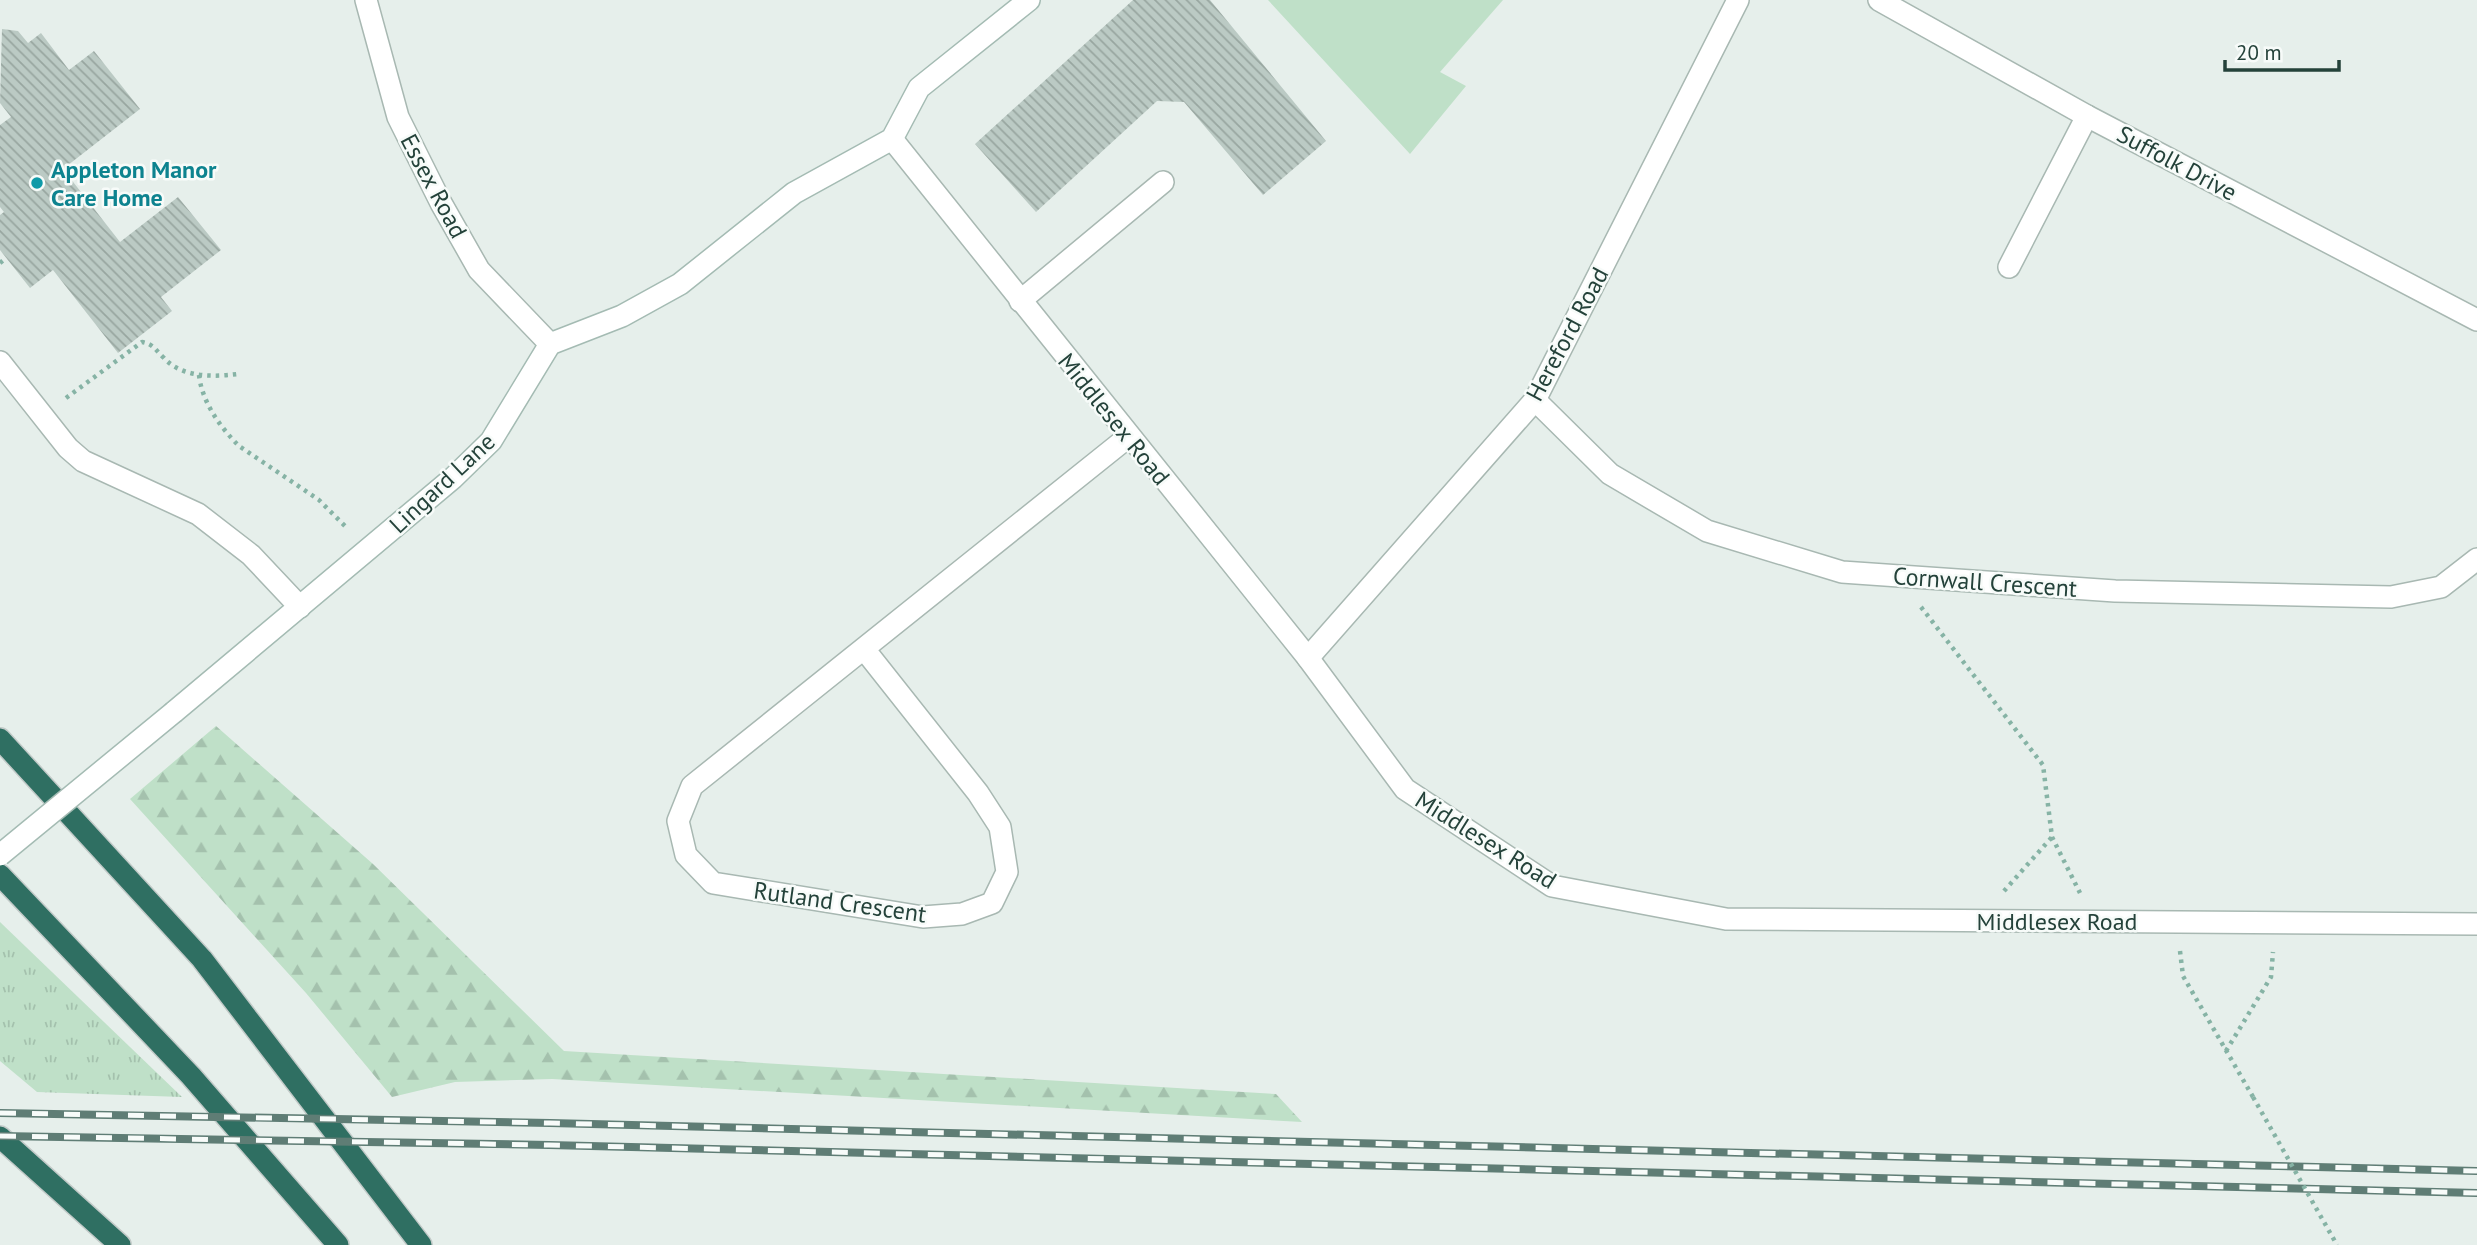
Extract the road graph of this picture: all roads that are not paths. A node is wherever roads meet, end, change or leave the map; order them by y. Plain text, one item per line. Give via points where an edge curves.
1 (366, 0) edge
2 (1029, 0) edge
3 (1738, 0) edge
4 (1879, 0) edge
5 (2087, 116) junction
6 (891, 139) junction
7 (1163, 183) dead end
8 (2009, 267) dead end
9 (1020, 301) junction
10 (2477, 320) edge
11 (551, 344) junction
12 (0, 362) edge
13 (1535, 400) junction
14 (1128, 437) junction
15 (2477, 559) edge
16 (300, 607) junction
17 (864, 649) junction
18 (1308, 658) junction
19 (0, 739) edge
20 (0, 855) edge
21 (0, 875) edge
22 (2477, 924) edge
23 (0, 1137) edge
24 (120, 1245) edge
25 (338, 1245) edge
26 (421, 1245) edge

1 - 11 street, Essex Road via 398,117 441,203 479,270
2 - 6 street via 919,88
3 - 13 street, Hereford Road
4 - 5 street, Suffolk Drive
5 - 8 street
5 - 10 street, Suffolk Drive
6 - 9 street, Middlesex Road
6 - 11 street via 794,193 680,284 622,316
7 - 9 street
9 - 14 street, Middlesex Road
11 - 16 street, Lingard Lane via 491,441
12 - 16 street via 83,461 179,503 227,534
13 - 15 street, Cornwall Crescent via 1611,474 1707,531 1842,572 2115,591 2391,597 2441,587
13 - 18 street, Hereford Road
14 - 17 street, Rutland Crescent
14 - 18 street, Middlesex Road
16 - 20 street, Lingard Lane, bridge
17 - 17 street, Rutland Crescent via 692,786 678,821 686,855 713,883 923,917 962,915 992,903 1007,872 1000,827
18 - 22 street, Middlesex Road via 1405,789 1552,886 1726,919
19 - 26 highway via 202,959
21 - 25 highway via 191,1076
23 - 24 highway

